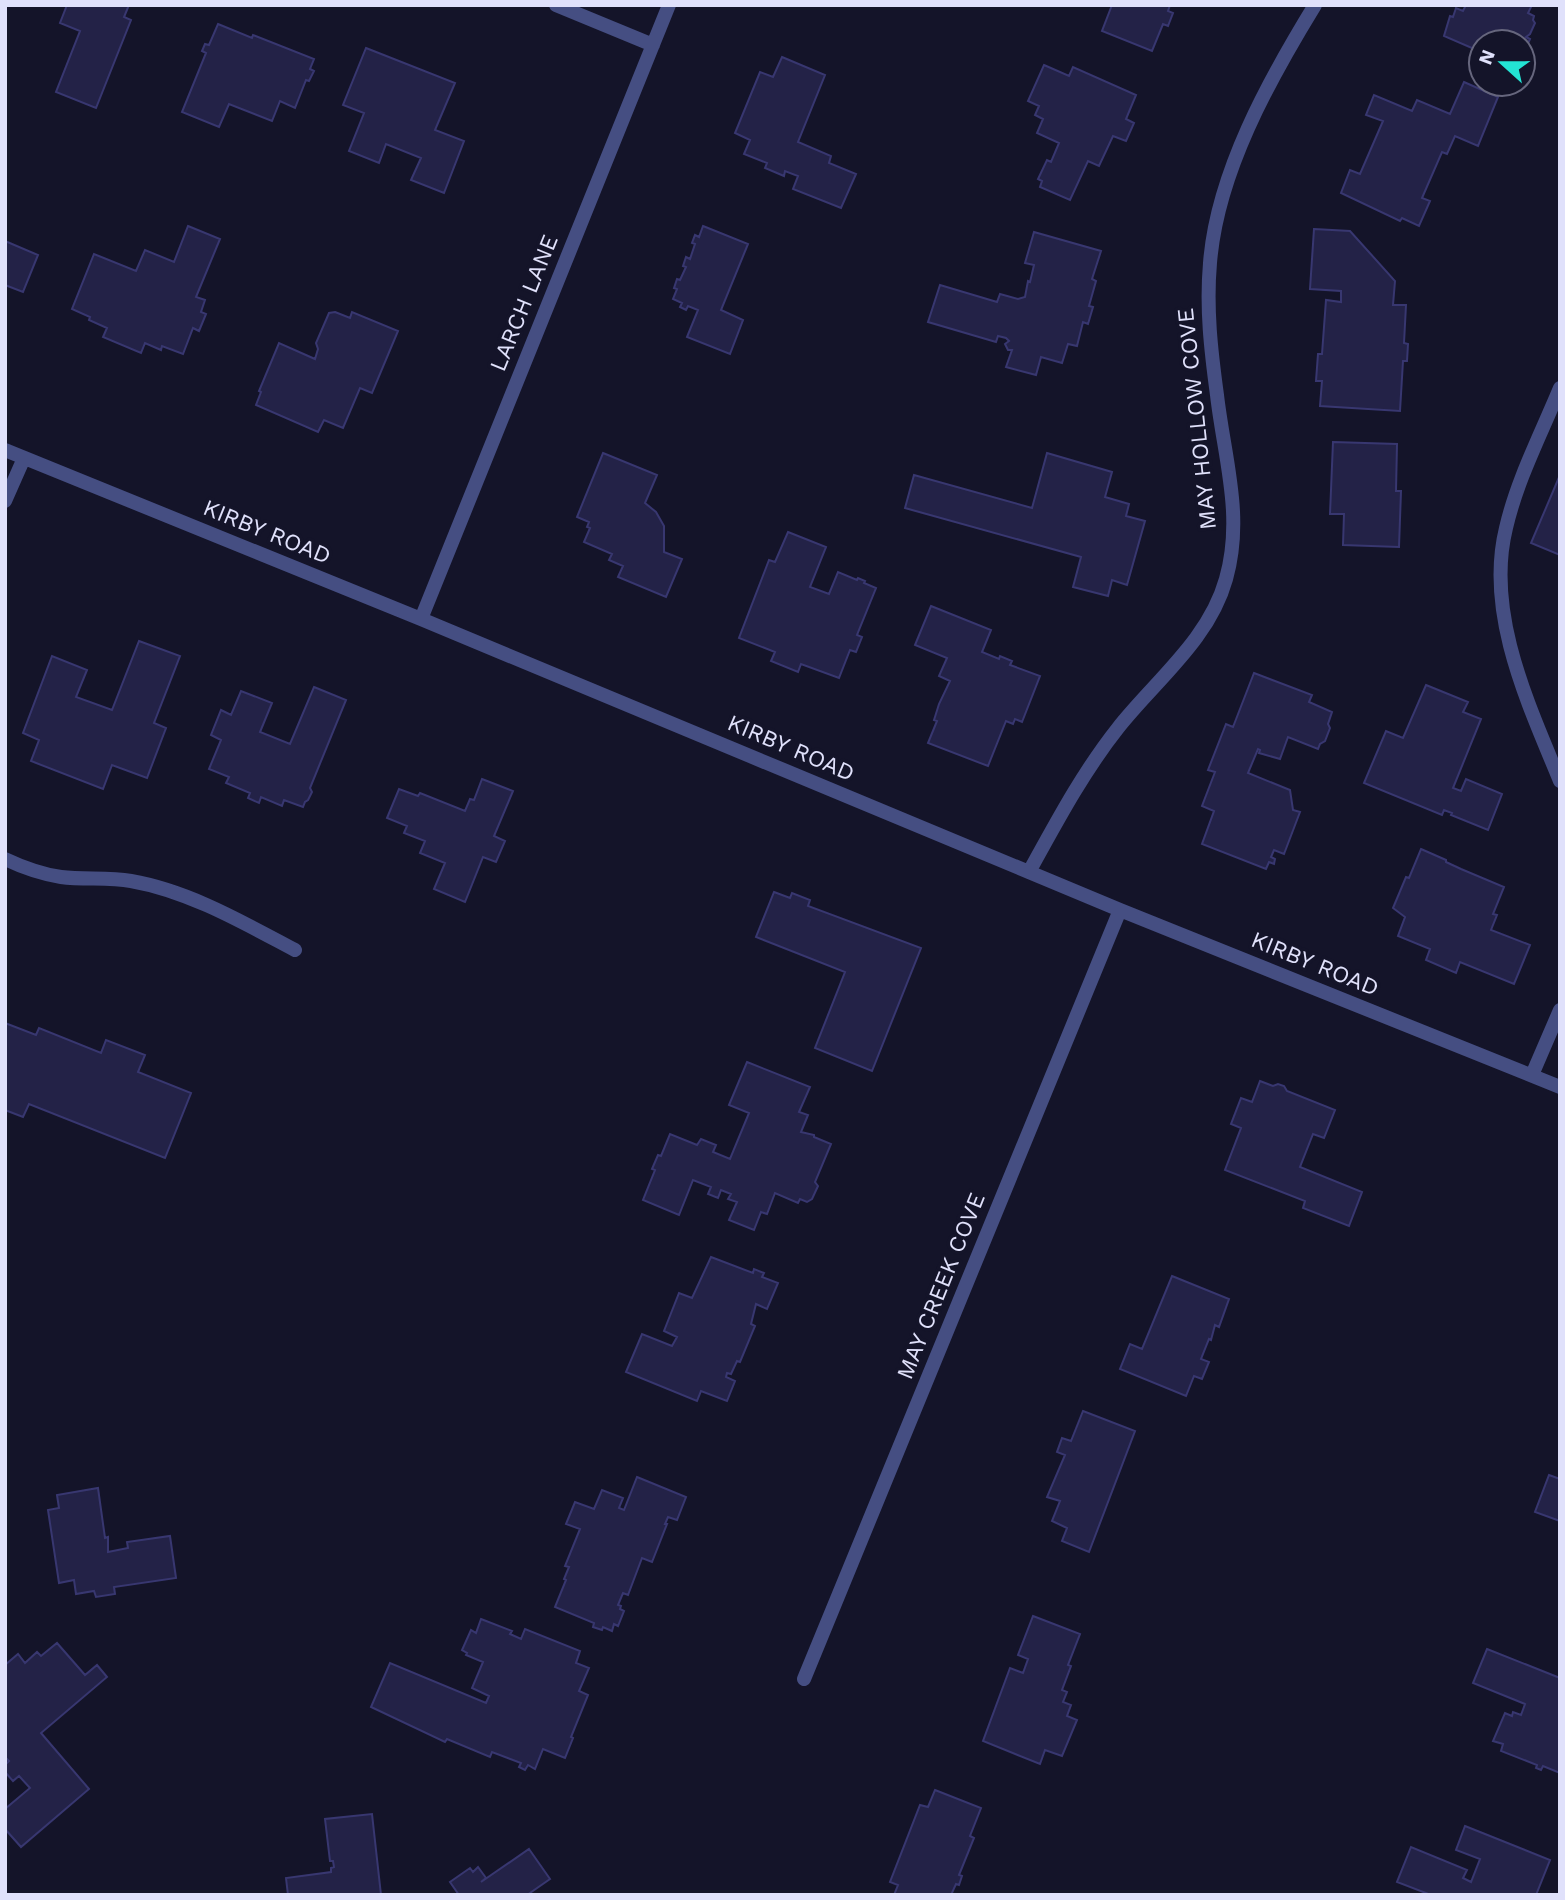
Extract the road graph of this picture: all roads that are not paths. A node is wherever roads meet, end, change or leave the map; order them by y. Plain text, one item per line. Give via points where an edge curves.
1 (556, 5) edge
2 (669, 5) edge
3 (1315, 5) edge
4 (653, 45) junction
5 (1560, 388) edge
6 (5, 450) edge
7 (24, 458) junction
8 (5, 501) edge
9 (421, 619) junction
10 (1560, 780) edge
11 (5, 859) edge
12 (1029, 872) junction
13 (1120, 910) junction
14 (295, 950) dead end
15 (1560, 1010) edge
16 (1532, 1075) junction
17 (1560, 1087) edge
18 (804, 1679) dead end

1 - 4 street
2 - 4 street, LARCH LANE
3 - 12 street, MAY HOLLOW COVE via 1250,127 1217,218 1210,261 1212,352 1234,516 1226,579 1206,623 1117,728
4 - 9 street, LARCH LANE
5 - 10 street via 1517,492 1505,530 1500,572 1502,610 1514,658
6 - 7 street, KIRBY ROAD
7 - 8 street
7 - 9 street, KIRBY ROAD
9 - 12 street, KIRBY ROAD
11 - 14 street via 33,872 132,881 166,890
12 - 13 street, KIRBY ROAD
13 - 16 street, KIRBY ROAD
13 - 18 street, MAY CREEK COVE
15 - 16 street
16 - 17 street, KIRBY ROAD

